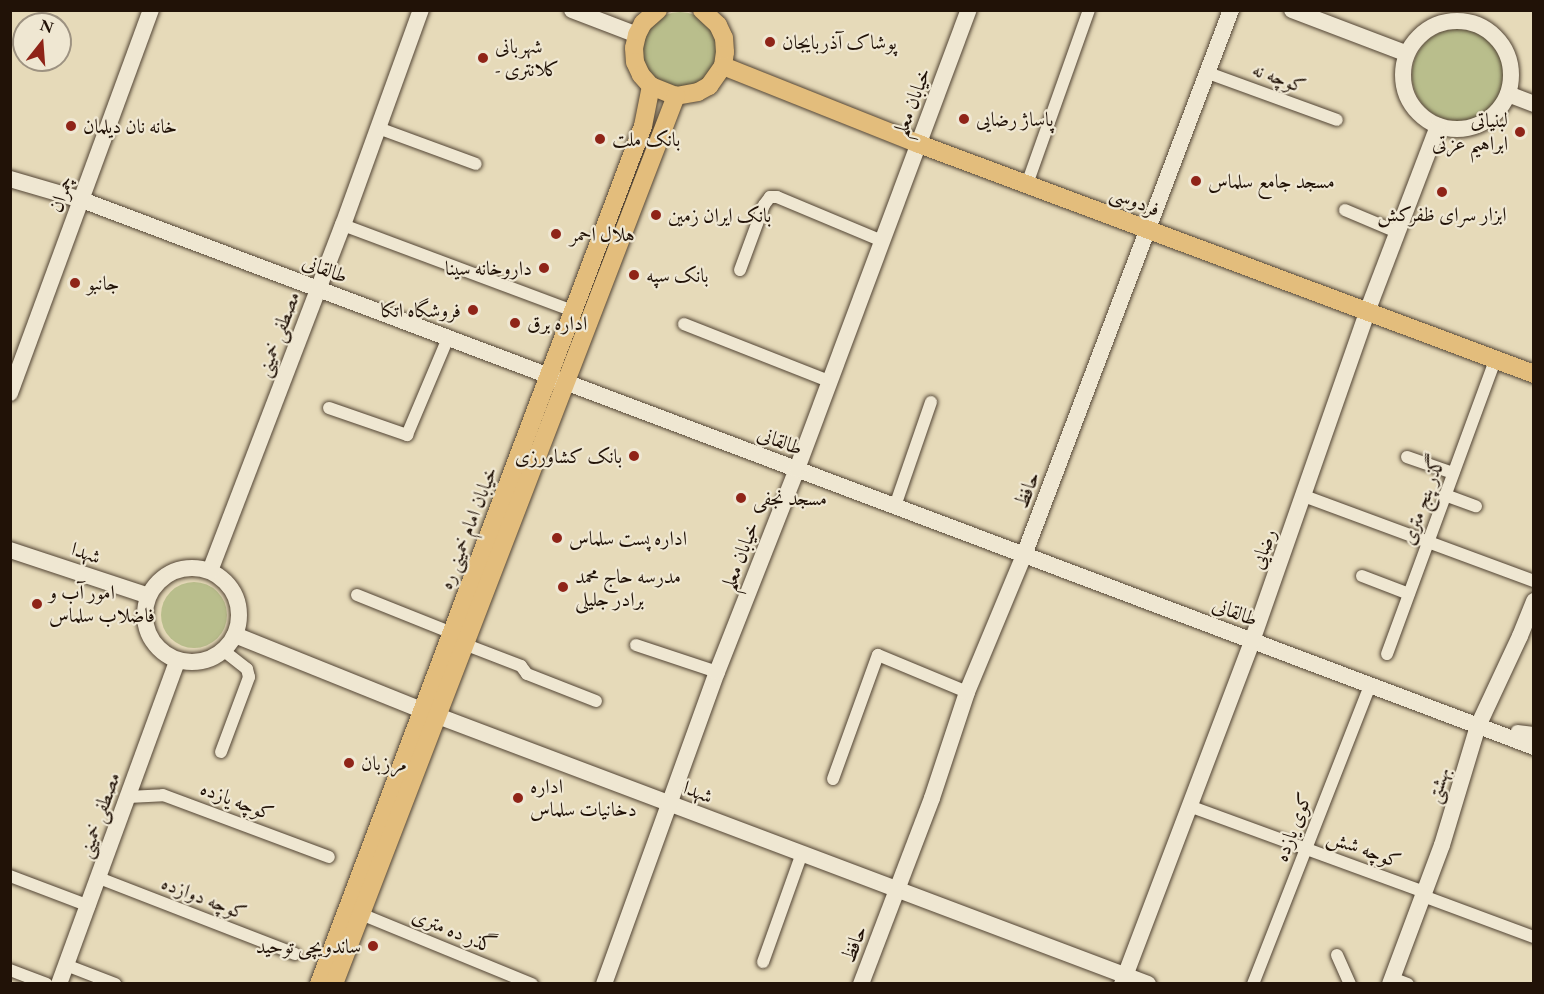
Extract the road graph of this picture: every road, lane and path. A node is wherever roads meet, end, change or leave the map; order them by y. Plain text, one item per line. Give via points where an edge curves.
1 (151, 10) edge
2 (422, 10) edge
3 (572, 10) edge
4 (658, 10) edge
5 (969, 10) edge
6 (1089, 10) edge
7 (1231, 10) edge
8 (1292, 10) edge
9 (706, 12) edge
10 (1474, 17) edge
11 (636, 35) junction
12 (1405, 53) junction
13 (723, 66) junction
14 (1208, 73) junction
15 (651, 86) junction
16 (1508, 94) junction
17 (676, 96) junction
18 (1533, 104) edge
19 (1337, 120) dead end
20 (1437, 126) junction
21 (378, 128) junction
22 (919, 144) junction
23 (476, 164) dead end
24 (10, 178) edge
25 (1027, 184) junction
26 (82, 200) junction
27 (1345, 210) dead end
28 (343, 225) junction
29 (1148, 230) junction
30 (1397, 232) junction
31 (882, 241) junction
32 (740, 270) dead end
33 (318, 289) junction
34 (573, 311) junction
35 (1367, 312) junction
36 (684, 324) dead end
37 (448, 338) junction
38 (1495, 360) junction
39 (1533, 374) edge
40 (557, 379) junction
41 (829, 381) junction
42 (10, 393) edge
43 (931, 402) dead end
44 (330, 408) dead end
45 (1407, 457) dead end
46 (797, 469) junction
47 (1453, 473) junction
48 (1445, 495) junction
49 (1304, 496) junction
50 (895, 506) junction
51 (1476, 506) dead end
52 (1428, 541) junction
53 (10, 550) edge
54 (1024, 555) junction
55 (210, 571) junction
56 (1362, 576) dead end
57 (1533, 581) edge
58 (1409, 594) junction
59 (357, 595) dead end
60 (149, 596) junction
61 (1533, 601) edge
62 (235, 634) junction
63 (458, 638) junction
64 (1252, 641) junction
65 (636, 645) dead end
66 (224, 651) junction
67 (1387, 654) dead end
68 (177, 661) junction
69 (717, 672) junction
70 (1370, 685) junction
71 (968, 692) junction
72 (596, 701) dead end
73 (430, 713) junction
74 (1478, 726) junction
75 (1517, 731) dead end
76 (1533, 733) edge
77 (1533, 747) edge
78 (221, 752) dead end
79 (833, 779) dead end
80 (128, 797) junction
81 (671, 804) junction
82 (1189, 806) junction
83 (1306, 849) junction
84 (802, 853) junction
85 (329, 857) dead end
86 (10, 876) edge
87 (99, 878) junction
88 (897, 889) junction
89 (1424, 894) junction
90 (89, 906) junction
91 (361, 914) junction
92 (1533, 937) edge
93 (295, 954) dead end
94 (1336, 955) dead end
95 (763, 962) dead end
96 (66, 965) junction
97 (10, 970) edge
98 (1123, 979) edge
99 (1397, 982) edge
100 (46, 984) edge
101 (59, 984) edge
102 (115, 984) edge
103 (319, 984) edge
104 (334, 984) edge
105 (532, 984) edge
106 (604, 984) edge
107 (861, 984) edge
108 (1148, 984) edge
109 (1253, 984) edge
110 (1350, 984) edge

1 - 26 street, چمران
2 - 21 street, مصطفی خمینی
3 - 11 street
4 - 11 main road
5 - 22 street, خیابان معلم
6 - 25 street
7 - 14 street, حافظ
8 - 12 street
9 - 13 main road via 724,38
10 - 12 street via 1442,22 1427,29
10 - 16 street via 1502,45 1509,60
11 - 15 main road via 635,62
12 - 20 street via 1402,72 1411,105
13 - 17 main road via 709,86
13 - 22 main road, فردوسی
14 - 19 street, کوچه نه
14 - 29 street, حافظ
15 - 17 main road
15 - 34 main road, خیابان امام خمینی ره via 643,126
16 - 18 street
16 - 20 street via 1500,109 1479,124 1454,129
17 - 40 main road, خیابان امام خمینی ره
20 - 30 street, رضایی
21 - 23 street
21 - 28 street, مصطفی خمینی
22 - 25 main road, فردوسی
22 - 31 street, خیابان معلم
24 - 26 street, طالقانی
25 - 29 main road, فردوسی
26 - 33 street, طالقانی
26 - 42 street, چمران
27 - 30 street
28 - 33 street, مصطفی خمینی
28 - 34 street
29 - 35 main road, فردوسی
29 - 54 street, حافظ
30 - 35 street, رضایی
31 - 32 street via 777,196 770,197
31 - 41 street, خیابان معلم
33 - 37 street, طالقانی
33 - 55 street, مصطفی خمینی
34 - 40 main road, خیابان امام خمینی ره
35 - 38 main road, فردوسی
35 - 49 street, رضایی
36 - 41 street
37 - 40 street, طالقانی
37 - 44 street via 407,435
38 - 39 main road, فردوسی
38 - 47 street, گذر پنج متری
40 - 46 street, طالقانی
40 - 63 main road, خیابان امام خمینی ره
41 - 46 street, خیابان معلم
43 - 50 street
45 - 47 street
46 - 50 street, طالقانی
46 - 69 street, خیابان معلم
47 - 48 street, گذر پنج متری
48 - 51 street
48 - 52 street, گذر پنج متری
49 - 52 street
49 - 64 street, رضایی
50 - 54 street, طالقانی
52 - 57 street
52 - 58 street, گذر پنج متری
53 - 60 street, شهدا
54 - 64 street, طالقانی
54 - 71 street, حافظ
55 - 60 street via 180,569 154,586
55 - 62 street via 224,579 234,592 239,608
56 - 58 street
58 - 67 street, گذر پنج متری
59 - 63 street
60 - 68 street via 144,614 146,629 158,648
61 - 74 street, بهشتی
62 - 66 street
62 - 73 street, شهدا
63 - 72 street via 521,666 527,674
63 - 73 main road, خیابان امام خمینی ره
64 - 70 street, طالقانی
64 - 82 street, رضایی
65 - 69 street
66 - 68 street via 202,662
66 - 78 street via 247,669 249,677
68 - 80 street, مصطفی خمینی
69 - 81 street, خیابان معلم
70 - 74 street, طالقانی
70 - 83 street, کوی یازده
71 - 79 street via 878,655
71 - 88 street, حافظ
73 - 81 street, شهدا
73 - 91 main road, خیابان امام خمینی ره
73 - 103 main road, خیابان امام خمینی ره
74 - 77 street, طالقانی
74 - 89 street, بهشتی
75 - 76 street
80 - 85 street, کوچه یازده via 163,795
80 - 87 street, مصطفی خمینی
81 - 84 street, شهدا
81 - 106 street, خیابان معلم
82 - 83 street, کوچه شش
82 - 98 street, رضایی
83 - 89 street, کوچه شش
83 - 109 street, کوی یازده
84 - 88 street, شهدا
84 - 95 street
86 - 90 street
87 - 90 street, مصطفی خمینی
87 - 93 street, کوچه دوازده
88 - 98 street, شهدا
88 - 107 street, حافظ
89 - 92 street, کوچه شش
89 - 99 street, بهشتی
90 - 96 street, مصطفی خمینی
91 - 104 main road, خیابان امام خمینی ره
91 - 105 street, گذر ده متری
94 - 110 street
96 - 101 street, مصطفی خمینی
96 - 102 street
97 - 100 street
98 - 108 street, شهدا

